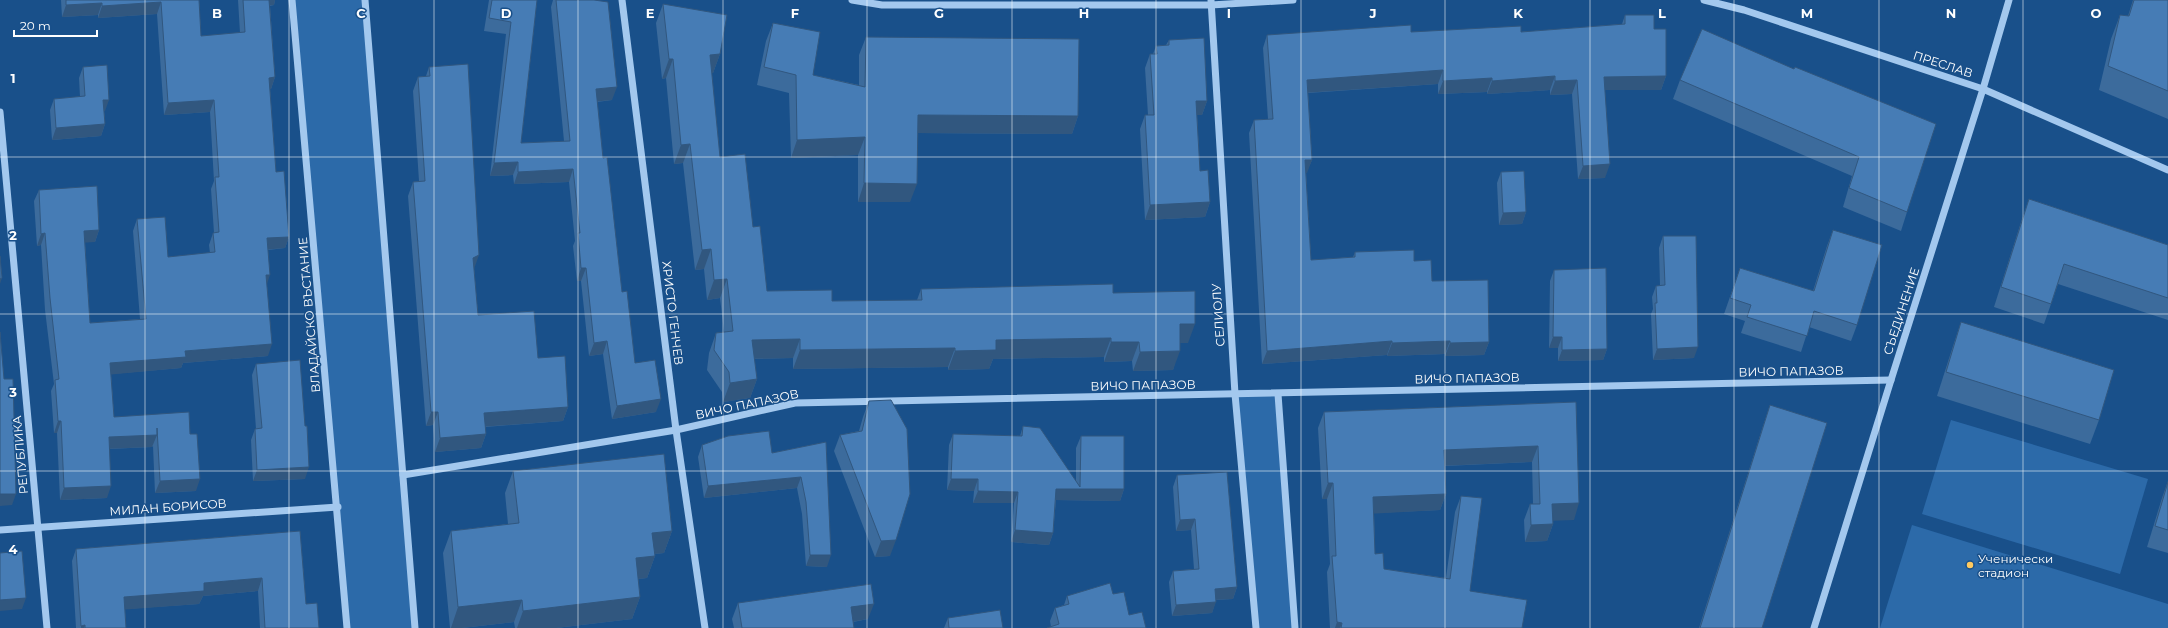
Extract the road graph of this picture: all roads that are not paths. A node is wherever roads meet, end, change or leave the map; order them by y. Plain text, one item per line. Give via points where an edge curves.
1 (292, 0) edge
2 (365, 0) edge
3 (622, 0) edge
4 (852, 0) edge
5 (1293, 0) edge
6 (1704, 0) edge
7 (2009, 0) edge
8 (1211, 3) edge
9 (1983, 89) junction
10 (0, 112) edge
11 (2168, 170) edge
12 (1891, 380) junction
13 (1235, 394) junction
14 (1278, 394) junction
15 (676, 430) junction
16 (403, 475) junction
17 (338, 507) junction
18 (38, 527) junction
19 (0, 530) edge
20 (47, 628) edge
21 (347, 628) edge
22 (415, 628) edge
23 (705, 628) edge
24 (1256, 628) edge
25 (1295, 628) edge
26 (1814, 628) edge

1 - 17 street, ВЛАДАЙСКО ВЪСТАНИЕ
2 - 16 street
3 - 15 street, ХРИСТО ГЕНЧЕВ
4 - 8 street via 882,5
5 - 8 street
6 - 9 street, ПРЕСЛАВ via 1744,10
7 - 9 street, СЪЕДИНЕНИЕ
8 - 13 street, СЕЛИОЛУ
9 - 11 street, ПРЕСЛАВ
9 - 12 street, СЪЕДИНЕНИЕ
10 - 18 street, РЕПУБЛИКА
12 - 14 street, ВИЧО ПАПАЗОВ
12 - 26 street, СЪЕДИНЕНИЕ
13 - 14 street, ВИЧО ПАПАЗОВ
13 - 15 street, ВИЧО ПАПАЗОВ via 796,403
13 - 24 street, СЕЛИОЛУ
14 - 25 street
15 - 16 street, ВИЧО ПАПАЗОВ
15 - 23 street, ХРИСТО ГЕНЧЕВ
16 - 22 street
17 - 18 street, МИЛАН БОРИСОВ
17 - 21 street, ВЛАДАЙСКО ВЪСТАНИЕ
18 - 19 street, МИЛАН БОРИСОВ
18 - 20 street, РЕПУБЛИКА

